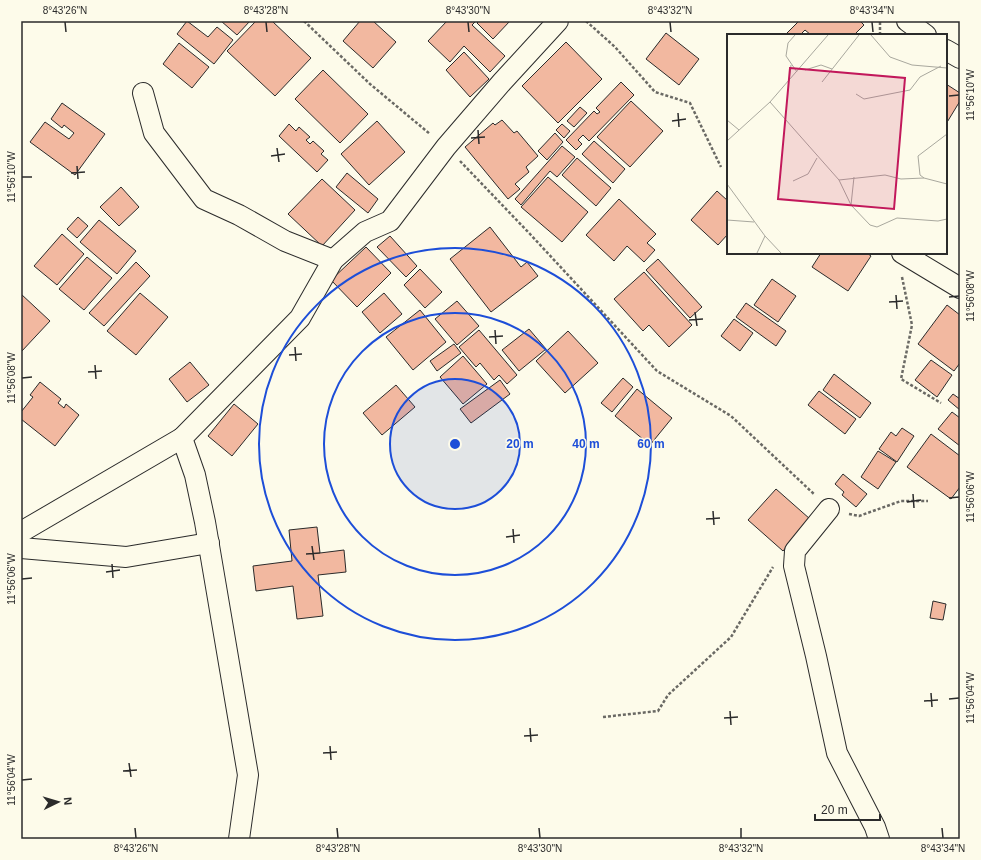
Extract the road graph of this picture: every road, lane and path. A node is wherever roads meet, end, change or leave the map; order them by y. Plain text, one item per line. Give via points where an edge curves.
1 (304, 21) edge
2 (558, 21) edge
3 (586, 21) edge
4 (880, 21) edge
5 (908, 21) edge
6 (880, 34) edge
7 (925, 34) edge
8 (143, 94) dead end
9 (446, 147) junction
10 (721, 166) dead end
11 (904, 254) edge
12 (332, 260) junction
13 (901, 275) dead end
14 (960, 288) edge
15 (941, 403) dead end
16 (182, 438) junction
17 (928, 501) dead end
18 (829, 509) junction
19 (21, 532) edge
20 (209, 543) junction
21 (21, 548) edge
22 (795, 551) junction
23 (603, 717) dead end
24 (239, 839) edge
25 (879, 839) edge

1 - 9 path via 370,84
2 - 9 street
3 - 10 path via 615,47 655,92 690,103
4 - 6 path
5 - 7 street
8 - 12 street via 154,133 204,199 285,241
9 - 12 street via 390,222 365,232
9 - 18 path via 657,371 732,416
11 - 14 street
12 - 16 street via 300,318
13 - 15 path via 912,325 901,379
16 - 19 street
16 - 20 street via 195,475
17 - 18 path via 901,501 859,516
18 - 22 street
20 - 21 street via 126,557
20 - 24 street via 248,774
22 - 23 path via 778,560 731,637 668,696 658,711
22 - 25 street via 794,566 836,753

